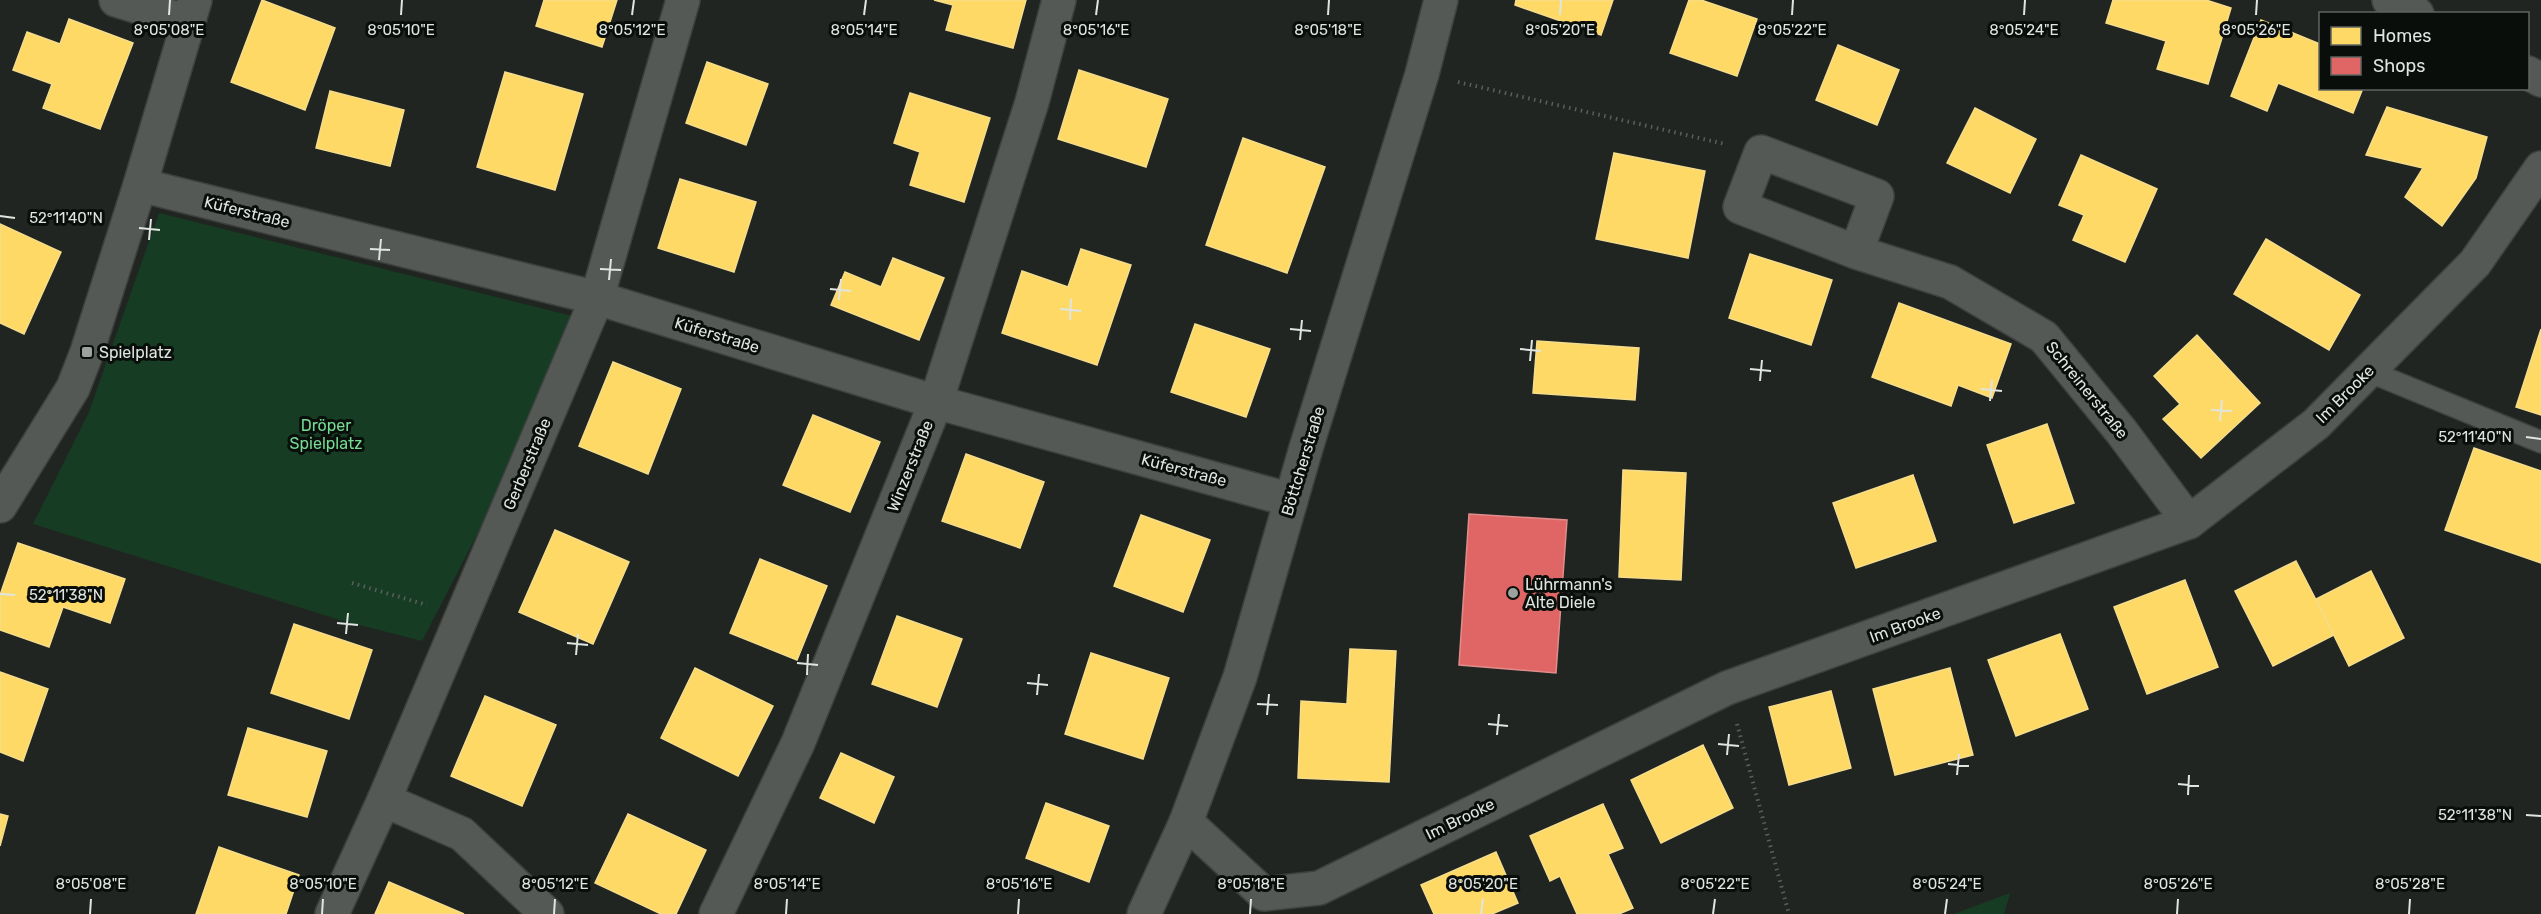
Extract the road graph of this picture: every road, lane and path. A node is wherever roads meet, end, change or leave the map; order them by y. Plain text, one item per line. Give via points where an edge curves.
1 (116, 0) edge
2 (683, 0) edge
3 (1059, 0) edge
4 (1441, 0) edge
5 (2389, 0) edge
6 (191, 11) edge
7 (2414, 12) edge
8 (1422, 74) junction
9 (1761, 152) junction
10 (2541, 168) edge
11 (140, 185) junction
12 (1856, 252) junction
13 (597, 298) junction
14 (2368, 371) junction
15 (936, 402) junction
16 (2541, 442) edge
17 (1291, 500) junction
18 (0, 506) edge
19 (2190, 522) junction
20 (352, 583) dead end
21 (462, 616) junction
22 (1727, 688) junction
23 (384, 800) junction
24 (1186, 822) junction
25 (332, 914) edge
26 (547, 914) edge
27 (716, 914) edge
28 (1144, 914) edge
29 (1789, 914) edge

1 - 6 street
2 - 13 street, Gerberstraße
3 - 15 street, Winzerstraße via 1032,102
4 - 8 street, Böttcherstraße
5 - 7 street
6 - 11 street
8 - 9 path
8 - 17 street, Böttcherstraße
9 - 12 street, Schreinerstraße via 1740,207
9 - 12 street via 1877,196
10 - 14 street, Im Brooke via 2475,262
11 - 13 street, Küferstraße
11 - 18 street via 73,388
12 - 19 street, Schreinerstraße via 1950,282 2044,337
13 - 15 street, Küferstraße
13 - 21 street, Gerberstraße
14 - 16 lane
14 - 19 street, Im Brooke via 2316,424
15 - 17 street, Küferstraße
15 - 27 street, Winzerstraße via 798,743
17 - 24 street, Böttcherstraße via 1240,678
19 - 22 street, Im Brooke
20 - 21 path
21 - 23 street, Gerberstraße
22 - 24 street, Im Brooke via 1319,888 1264,894
22 - 29 path
23 - 25 street, Gerberstraße
23 - 26 street via 462,834
24 - 28 street, Böttcherstraße

